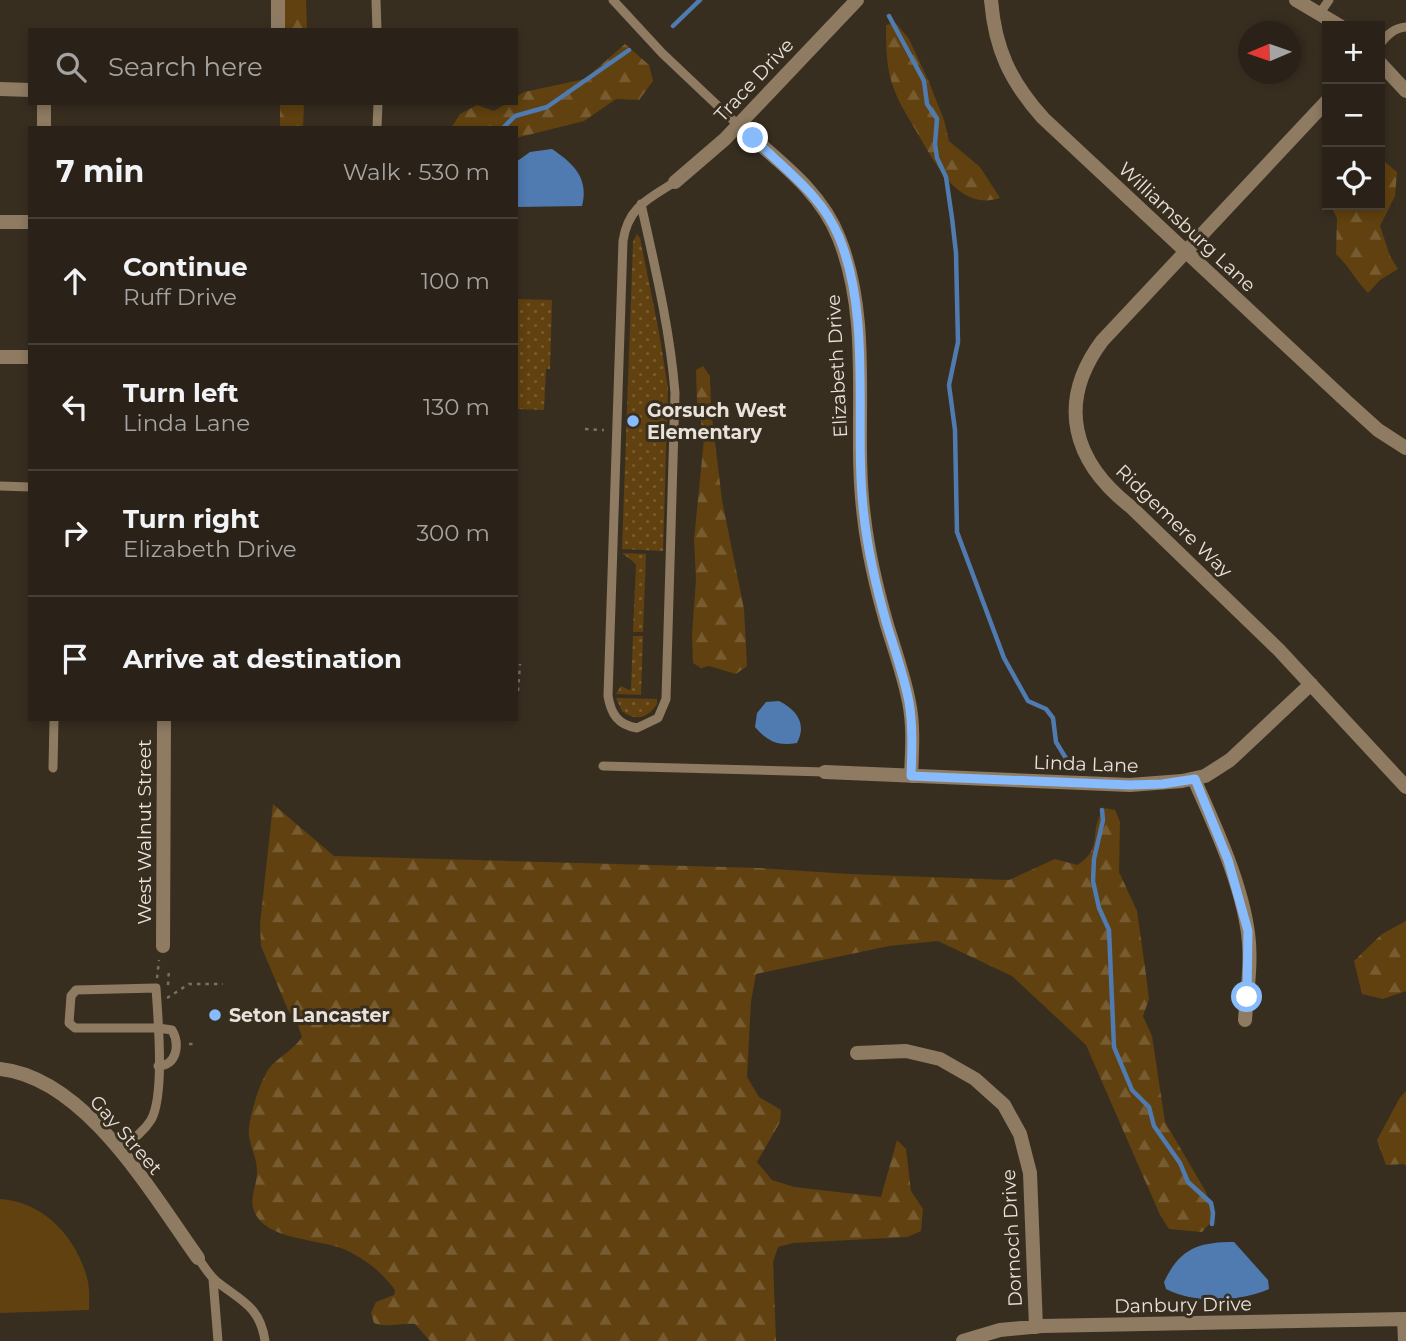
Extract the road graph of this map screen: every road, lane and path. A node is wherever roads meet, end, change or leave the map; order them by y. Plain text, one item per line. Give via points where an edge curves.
1 (278, 0) edge
2 (376, 0) edge
3 (613, 0) edge
4 (991, 0) edge
5 (1296, 0) edge
6 (854, 1) edge
7 (1325, 6) edge
8 (1336, 21) edge
9 (1406, 27) edge
10 (278, 28) edge
11 (377, 28) edge
12 (1385, 38) edge
13 (1385, 68) edge
14 (0, 89) edge
15 (28, 90) edge
16 (1406, 91) edge
17 (44, 105) edge
18 (378, 105) edge
19 (1322, 106) edge
20 (738, 125) junction
21 (44, 126) edge
22 (377, 126) edge
23 (675, 182) joint
24 (640, 204) junction
25 (0, 222) edge
26 (28, 222) edge
27 (1186, 252) junction
28 (0, 357) edge
29 (28, 357) edge
30 (585, 429) dead end
31 (607, 430) dead end
32 (1406, 448) edge
33 (0, 486) edge
34 (28, 487) edge
35 (520, 664) dead end
36 (1311, 684) junction
37 (518, 691) edge
38 (54, 721) edge
39 (164, 721) edge
40 (603, 766) dead end
41 (53, 768) dead end
42 (825, 772) joint
43 (911, 776) junction
44 (1403, 777) edge
45 (1195, 779) junction
46 (163, 946) joint
47 (223, 984) dead end
48 (156, 988) junction
49 (157, 999) junction
50 (1245, 1020) dead end
51 (159, 1028) junction
52 (857, 1053) dead end
53 (158, 1066) junction
54 (0, 1069) edge
55 (118, 1150) junction
56 (198, 1258) joint
57 (213, 1279) junction
58 (1405, 1319) edge
59 (1036, 1327) junction
60 (218, 1341) edge
61 (265, 1341) edge
62 (963, 1341) edge
63 (1405, 1341) edge

1 - 10 street
2 - 11 lane
3 - 20 lane, Elizabeth Drive
4 - 27 street, Williamsburg Lane via 1004,60 1028,101
5 - 7 street
6 - 20 street, Trace Drive
7 - 8 street
9 - 12 lane
13 - 16 street
14 - 15 street
17 - 21 street
18 - 22 lane
19 - 27 street, Ridgemere Way
20 - 23 street, Trace Drive
20 - 43 street, Elizabeth Drive via 808,189 828,216 846,257 858,321 864,517 874,573 910,705
23 - 24 lane
24 - 24 lane via 625,227 624,241 608,696 615,717 638,728 659,718 666,699 675,393 663,305
25 - 26 street
27 - 32 street, Williamsburg Lane via 1378,430
27 - 36 street, Ridgemere Way via 1101,341 1083,369 1076,401 1079,440 1091,466 1114,493
28 - 29 street
30 - 31 path
33 - 34 lane
35 - 37 path
36 - 44 street, Ridgemere Way
36 - 45 street, Linda Lane via 1230,760
38 - 41 lane
39 - 46 street, West Walnut Street
40 - 42 lane
42 - 43 street, Linda Lane
43 - 45 street, Linda Lane via 1130,785
45 - 50 street via 1228,860 1248,931
46 - 48 path
47 - 49 path via 189,984 168,998
48 - 49 lane
48 - 51 lane via 76,990 71,996 69,1023 75,1028
49 - 51 lane
51 - 53 lane
51 - 53 lane via 172,1030 175,1055 166,1066
52 - 59 street, Dornoch Drive via 906,1051 940,1059 975,1079 1004,1105 1020,1134 1030,1173
53 - 55 lane via 157,1107 152,1119
54 - 55 street, Gay Street via 48,1084
55 - 56 street, Gay Street
56 - 57 lane
57 - 60 lane
57 - 61 lane via 250,1306 259,1317
58 - 59 street, Danbury Drive
58 - 63 street
59 - 62 street, Danbury Drive via 1000,1330

